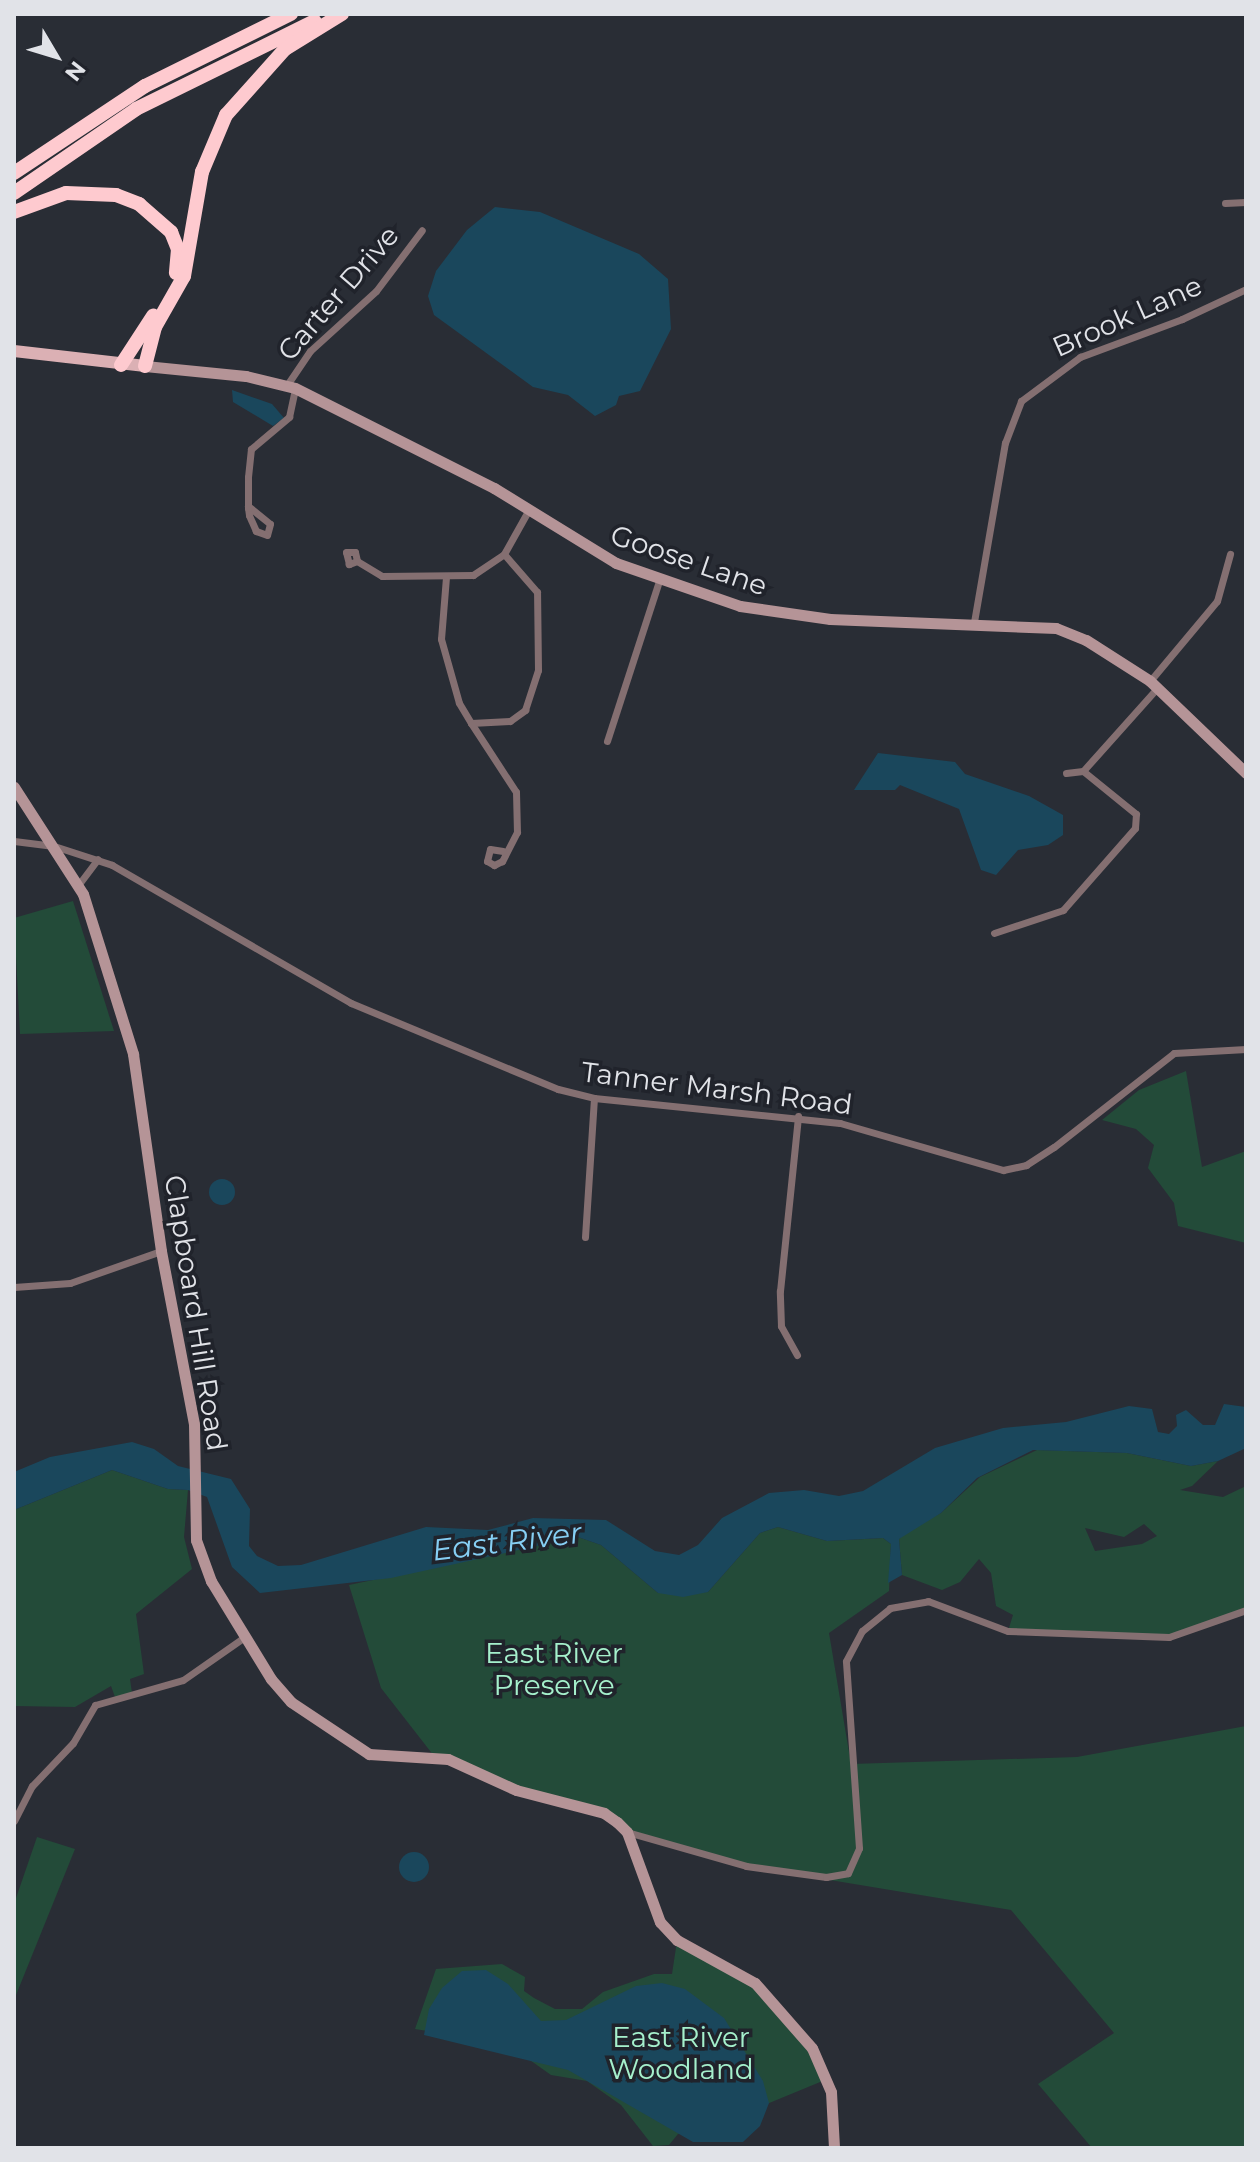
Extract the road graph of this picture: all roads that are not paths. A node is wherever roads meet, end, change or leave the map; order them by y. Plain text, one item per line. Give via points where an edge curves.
1 (291, 14) edge
2 (330, 14) edge
3 (342, 14) edge
4 (63, 137) junction
5 (14, 165) edge
6 (14, 173) edge
7 (14, 193) edge
8 (1246, 202) edge
9 (1225, 203) dead end
10 (14, 212) edge
11 (422, 230) dead end
12 (1246, 289) edge
13 (14, 351) edge
14 (121, 365) junction
15 (145, 366) junction
16 (291, 387) junction
17 (248, 506) dead end
18 (528, 511) junction
19 (504, 554) junction
20 (1230, 554) dead end
21 (357, 561) dead end
22 (446, 577) junction
23 (660, 578) junction
24 (974, 622) junction
25 (1154, 684) junction
26 (471, 723) junction
27 (607, 741) dead end
28 (1083, 771) junction
29 (1066, 773) dead end
30 (1246, 773) edge
31 (14, 787) edge
32 (14, 841) edge
33 (54, 846) junction
34 (503, 851) dead end
35 (98, 859) junction
36 (79, 884) junction
37 (994, 933) dead end
38 (1246, 1049) edge
39 (594, 1098) junction
40 (798, 1116) junction
41 (585, 1237) dead end
42 (161, 1251) junction
43 (14, 1287) edge
44 (797, 1355) dead end
45 (1246, 1610) edge
46 (246, 1636) junction
47 (14, 1821) edge
48 (627, 1832) junction
49 (834, 2148) edge

1 - 4 highway via 196,58
2 - 7 highway via 136,109
3 - 15 highway via 285,49 226,115 202,172 184,276 155,327
4 - 5 highway
4 - 6 highway
8 - 9 street
10 - 14 highway via 66,193 91,192 139,204 171,232 178,269 172,287
11 - 16 street, Carter Drive via 376,291 310,351
12 - 24 street, Brook Lane via 1080,357 1021,401 1005,443
13 - 14 main road, Goose Lane
14 - 15 main road, Goose Lane
15 - 16 street, Goose Lane via 246,376
16 - 17 street, Carter Drive via 289,417 251,449
16 - 18 street, Goose Lane via 494,488
18 - 19 street
18 - 23 street, Goose Lane via 603,557
19 - 22 street via 473,575
19 - 26 street via 537,592 538,670 531,697 517,717
20 - 25 street via 1217,601
21 - 22 street via 382,576 413,572
22 - 26 street via 441,639 453,689
23 - 24 street, Goose Lane via 780,616
23 - 27 street
24 - 25 street, Goose Lane via 1056,628 1097,646
25 - 28 street
25 - 30 street, Goose Lane
26 - 34 street via 516,792 517,832
28 - 29 street
28 - 37 street via 1136,814 1135,828 1063,910
31 - 33 street, Clapboard Hill Road
32 - 33 street, Tanner Marsh Road
33 - 35 street, Tanner Marsh Road
33 - 36 street, Clapboard Hill Road
35 - 36 street
35 - 39 street, Tanner Marsh Road via 351,1003 448,1047
36 - 42 street, Clapboard Hill Road via 133,1054
38 - 40 street, Tanner Marsh Road via 1174,1053 1054,1147 1026,1165 1003,1170 881,1132
39 - 40 street, Tanner Marsh Road
39 - 41 street
40 - 44 street via 780,1291 781,1326
42 - 43 street via 70,1283
42 - 46 street, Clapboard Hill Road via 191,1404 196,1540 211,1581
45 - 48 street via 1169,1637 1008,1631 928,1601 890,1608 862,1631 846,1661 859,1848 848,1873 826,1877 746,1866
46 - 47 street via 183,1680 95,1705 73,1743 32,1786
46 - 48 street, Clapboard Hill Road via 291,1702 369,1754 448,1759 516,1790 604,1813
48 - 49 street via 660,1922 677,1940 755,1983 812,2048 831,2092

